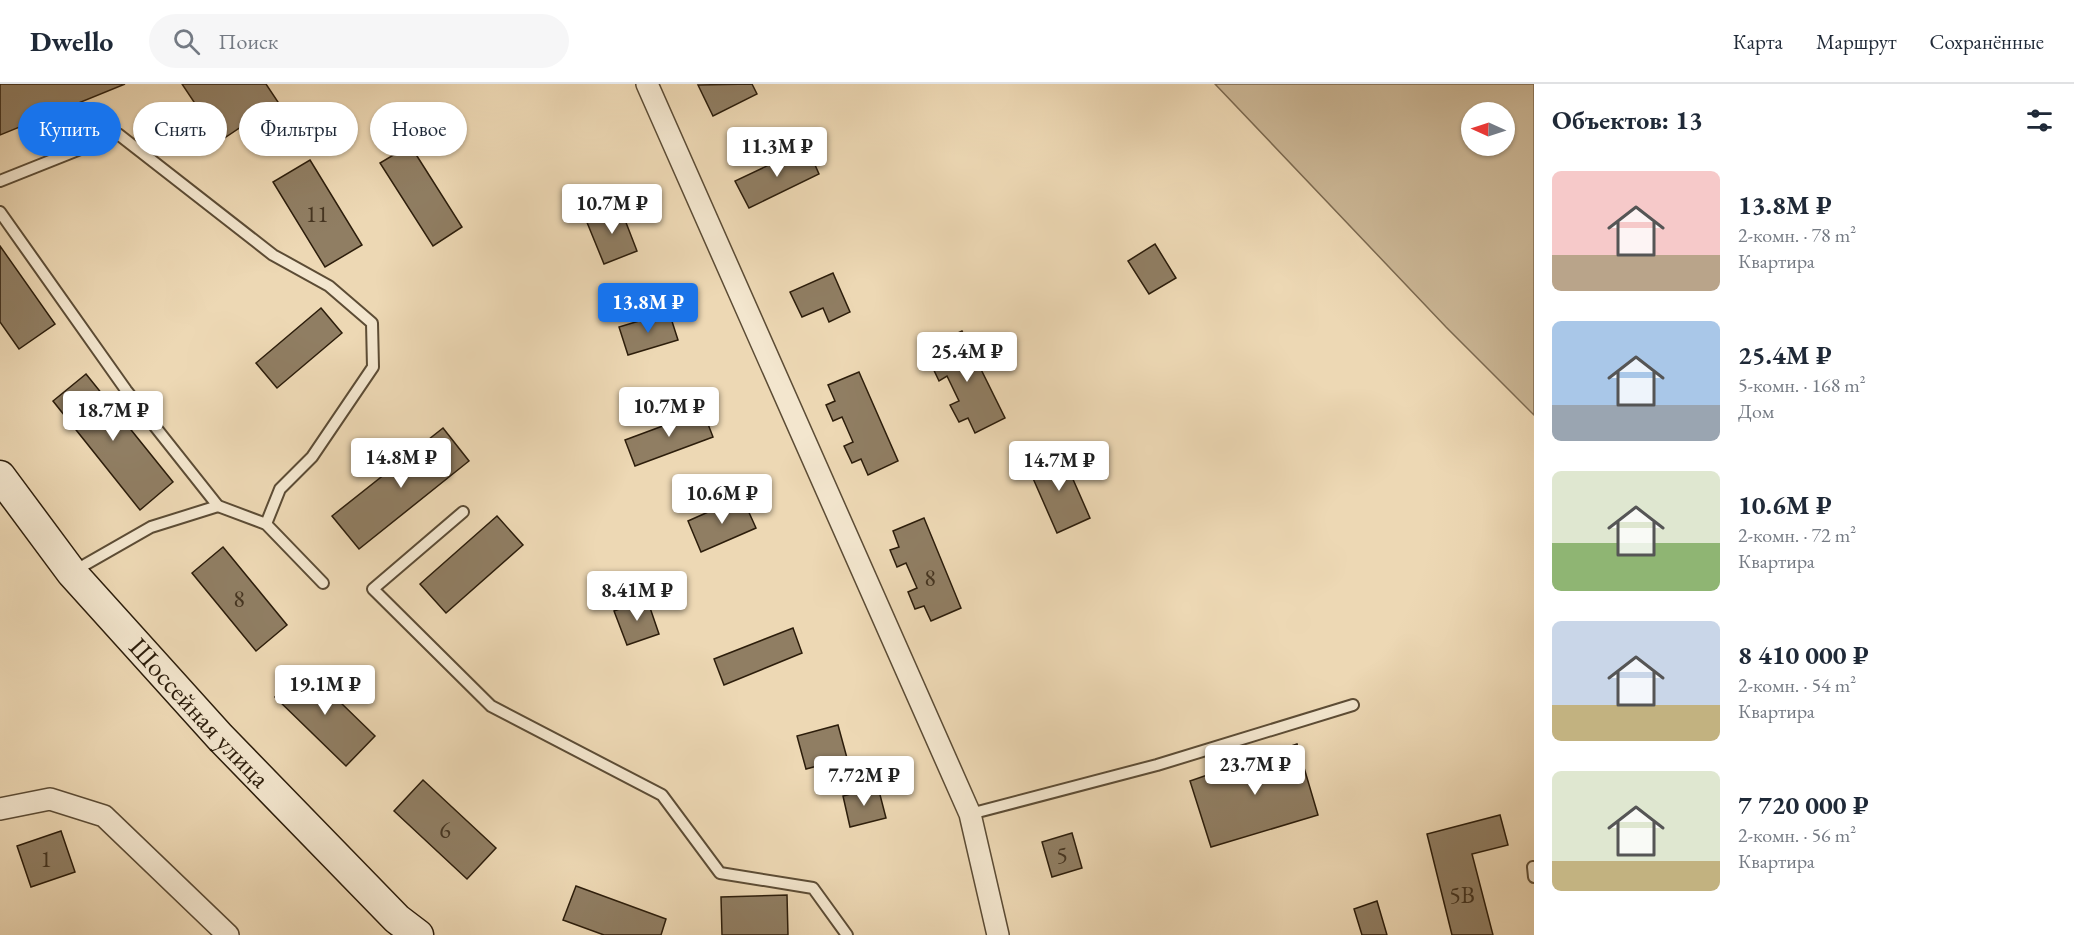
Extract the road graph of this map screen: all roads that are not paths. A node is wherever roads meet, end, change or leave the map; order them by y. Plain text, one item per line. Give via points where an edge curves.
1 (647, 84) edge
2 (0, 181) edge
3 (0, 212) edge
4 (0, 476) edge
5 (218, 506) junction
6 (463, 512) dead end
7 (266, 524) junction
8 (72, 573) junction
9 (322, 583) dead end
10 (1353, 705) dead end
11 (0, 809) edge
12 (970, 814) junction
13 (228, 935) edge
14 (418, 935) edge
15 (848, 935) edge
16 (998, 935) edge

1 - 12 street
2 - 7 lane via 118,134 273,255 329,286 372,323 373,367 312,457 280,489
3 - 5 lane via 126,390
4 - 8 main road, Шоссейная улица
5 - 7 lane
5 - 8 lane via 151,526
6 - 15 lane via 373,589 491,706 662,795 720,873 813,888
7 - 9 lane
8 - 14 main road, Шоссейная улица via 220,737 397,919
10 - 12 lane via 1157,765
11 - 13 street via 50,799 104,816
12 - 16 street

